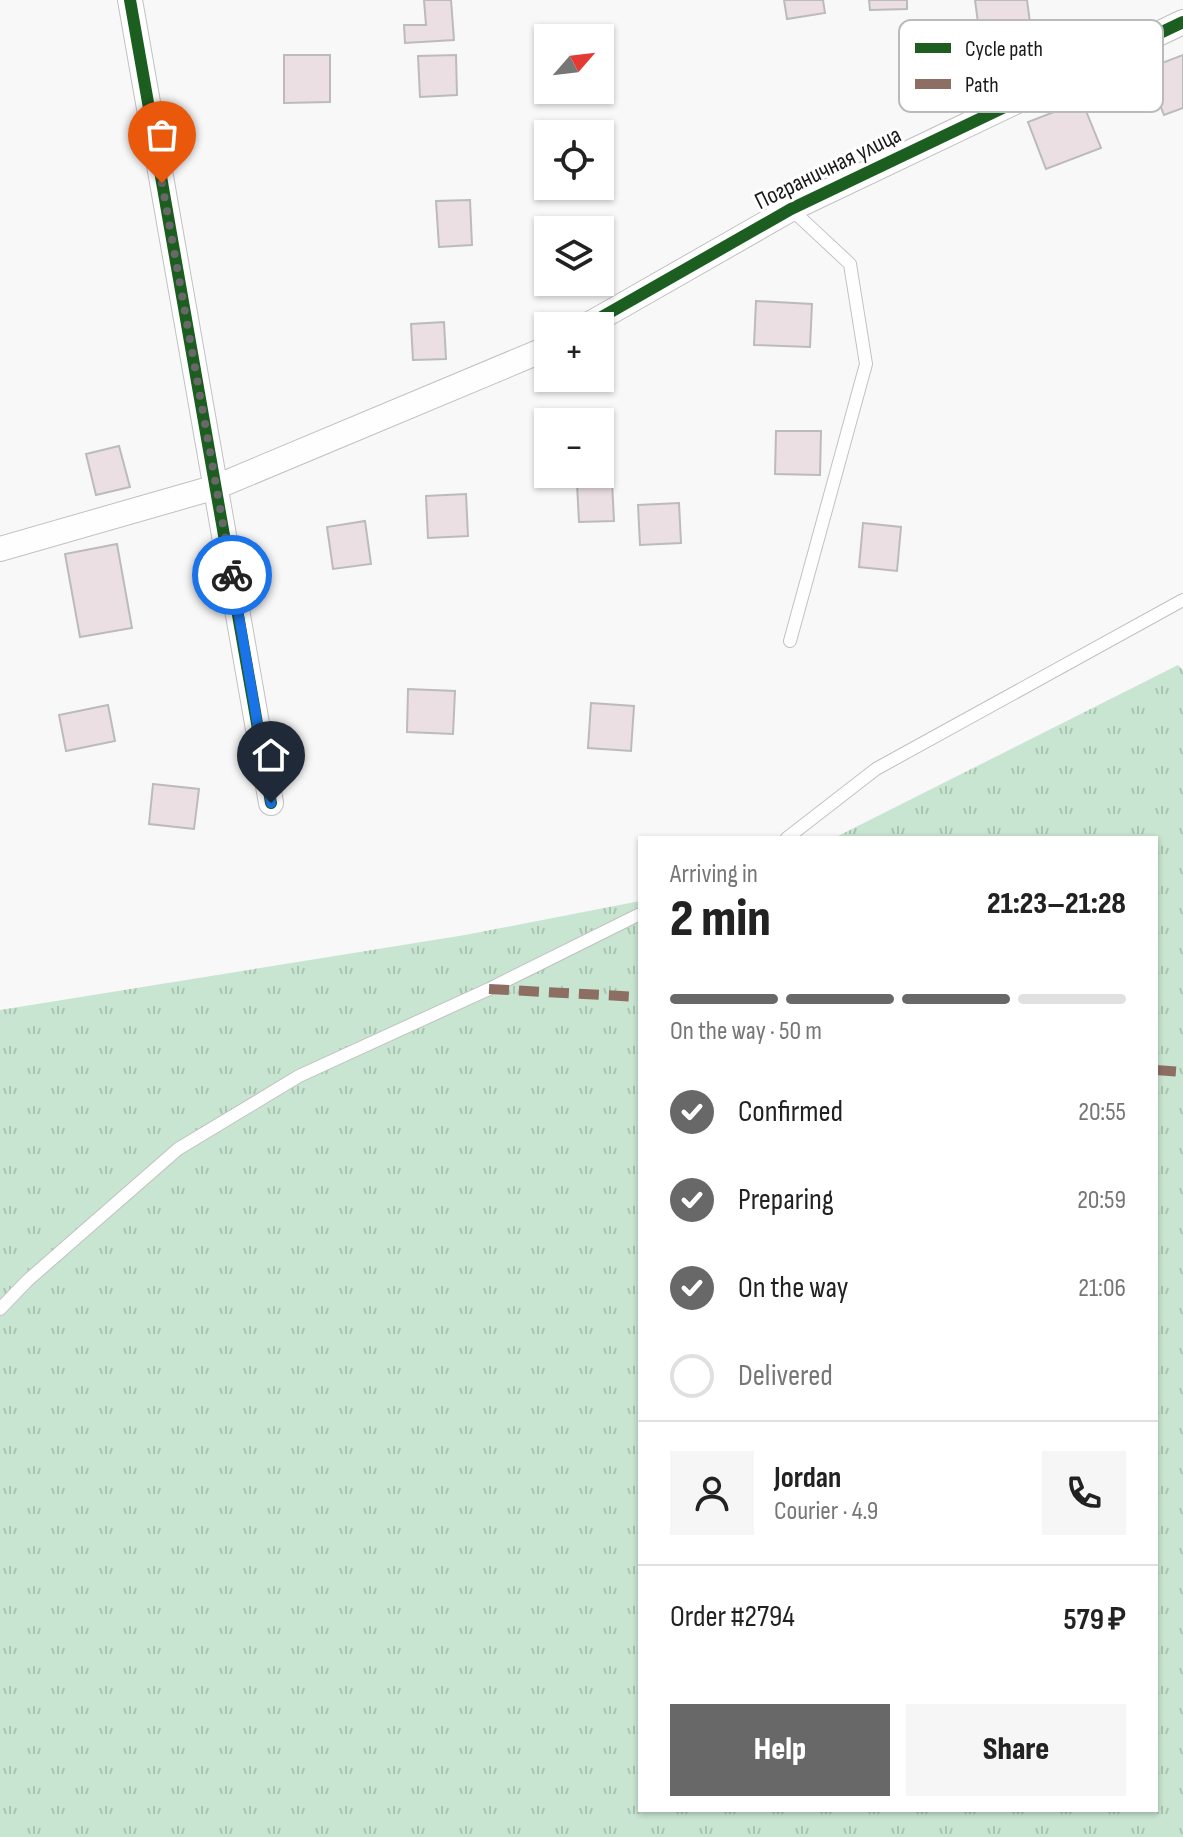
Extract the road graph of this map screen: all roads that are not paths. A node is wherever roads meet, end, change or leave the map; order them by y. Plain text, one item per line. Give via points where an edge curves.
1 (130, 0) edge
2 (1183, 22) edge
3 (1163, 32) edge
4 (994, 112) edge
5 (791, 209) junction
6 (611, 312) edge
7 (534, 354) edge
8 (216, 487) junction
9 (0, 549) edge
10 (1183, 600) edge
11 (790, 641) dead end
12 (271, 803) dead end
13 (790, 836) edge
14 (638, 915) edge
15 (0, 1309) edge

1 - 8 street
2 - 3 street, Пограничная улица
4 - 5 street, Пограничная улица
5 - 6 street, Пограничная улица
5 - 11 lane via 850,264 866,364
7 - 8 street
8 - 9 street
8 - 12 street
10 - 13 lane via 876,769
14 - 15 lane via 299,1076 178,1149

